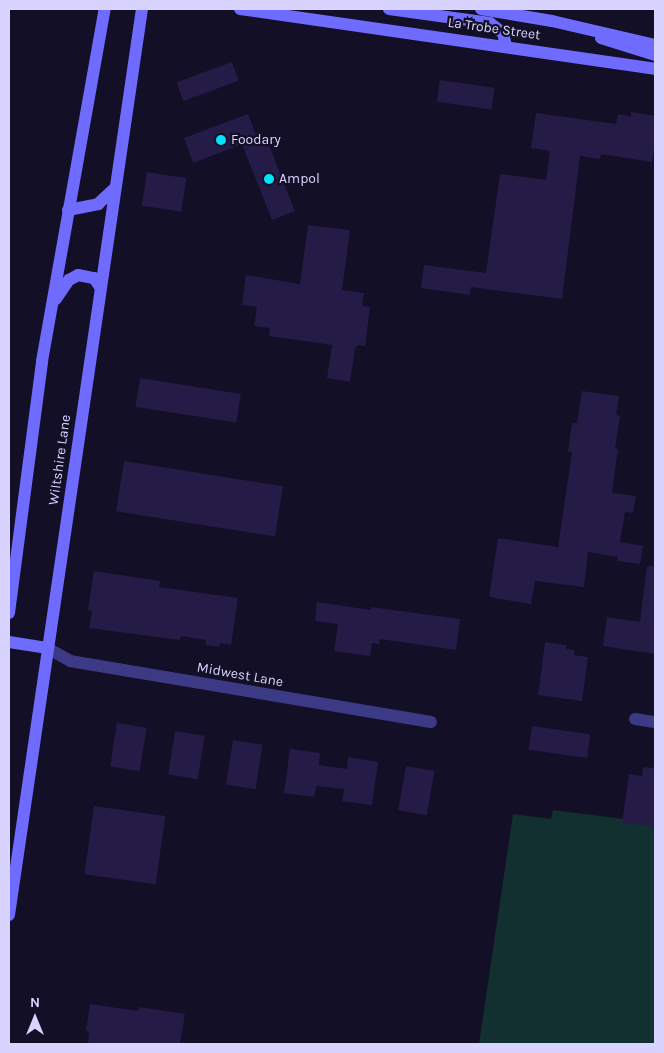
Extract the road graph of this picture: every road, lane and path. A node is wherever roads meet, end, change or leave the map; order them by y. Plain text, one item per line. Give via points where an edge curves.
1 (105, 9) edge
2 (142, 9) edge
3 (240, 9) edge
4 (389, 9) edge
5 (481, 9) edge
6 (404, 11) junction
7 (578, 26) junction
8 (405, 32) junction
9 (655, 45) edge
10 (506, 46) junction
11 (655, 55) edge
12 (655, 69) edge
13 (114, 190) junction
14 (68, 210) junction
15 (100, 287) junction
16 (51, 308) junction
17 (9, 613) edge
18 (9, 642) edge
19 (47, 648) junction
20 (636, 719) dead end
21 (432, 722) dead end
22 (655, 722) edge
23 (9, 915) edge

1 - 14 main road
2 - 13 main road, Wiltshire Lane
3 - 8 main road, La Trobe Street
4 - 6 main road
5 - 7 main road, La Trobe Street
6 - 8 main road
6 - 10 main road via 490,23 503,33
7 - 9 main road, La Trobe Street
7 - 11 main road via 614,44
8 - 10 main road, La Trobe Street
10 - 12 main road, La Trobe Street
13 - 14 main road via 98,204
13 - 15 main road, Wiltshire Lane
14 - 16 main road
15 - 16 main road via 94,278 74,276
15 - 19 main road, Wiltshire Lane
16 - 17 main road
18 - 19 main road
19 - 21 street, Midwest Lane via 70,661
19 - 23 main road, Wiltshire Lane
20 - 22 street

